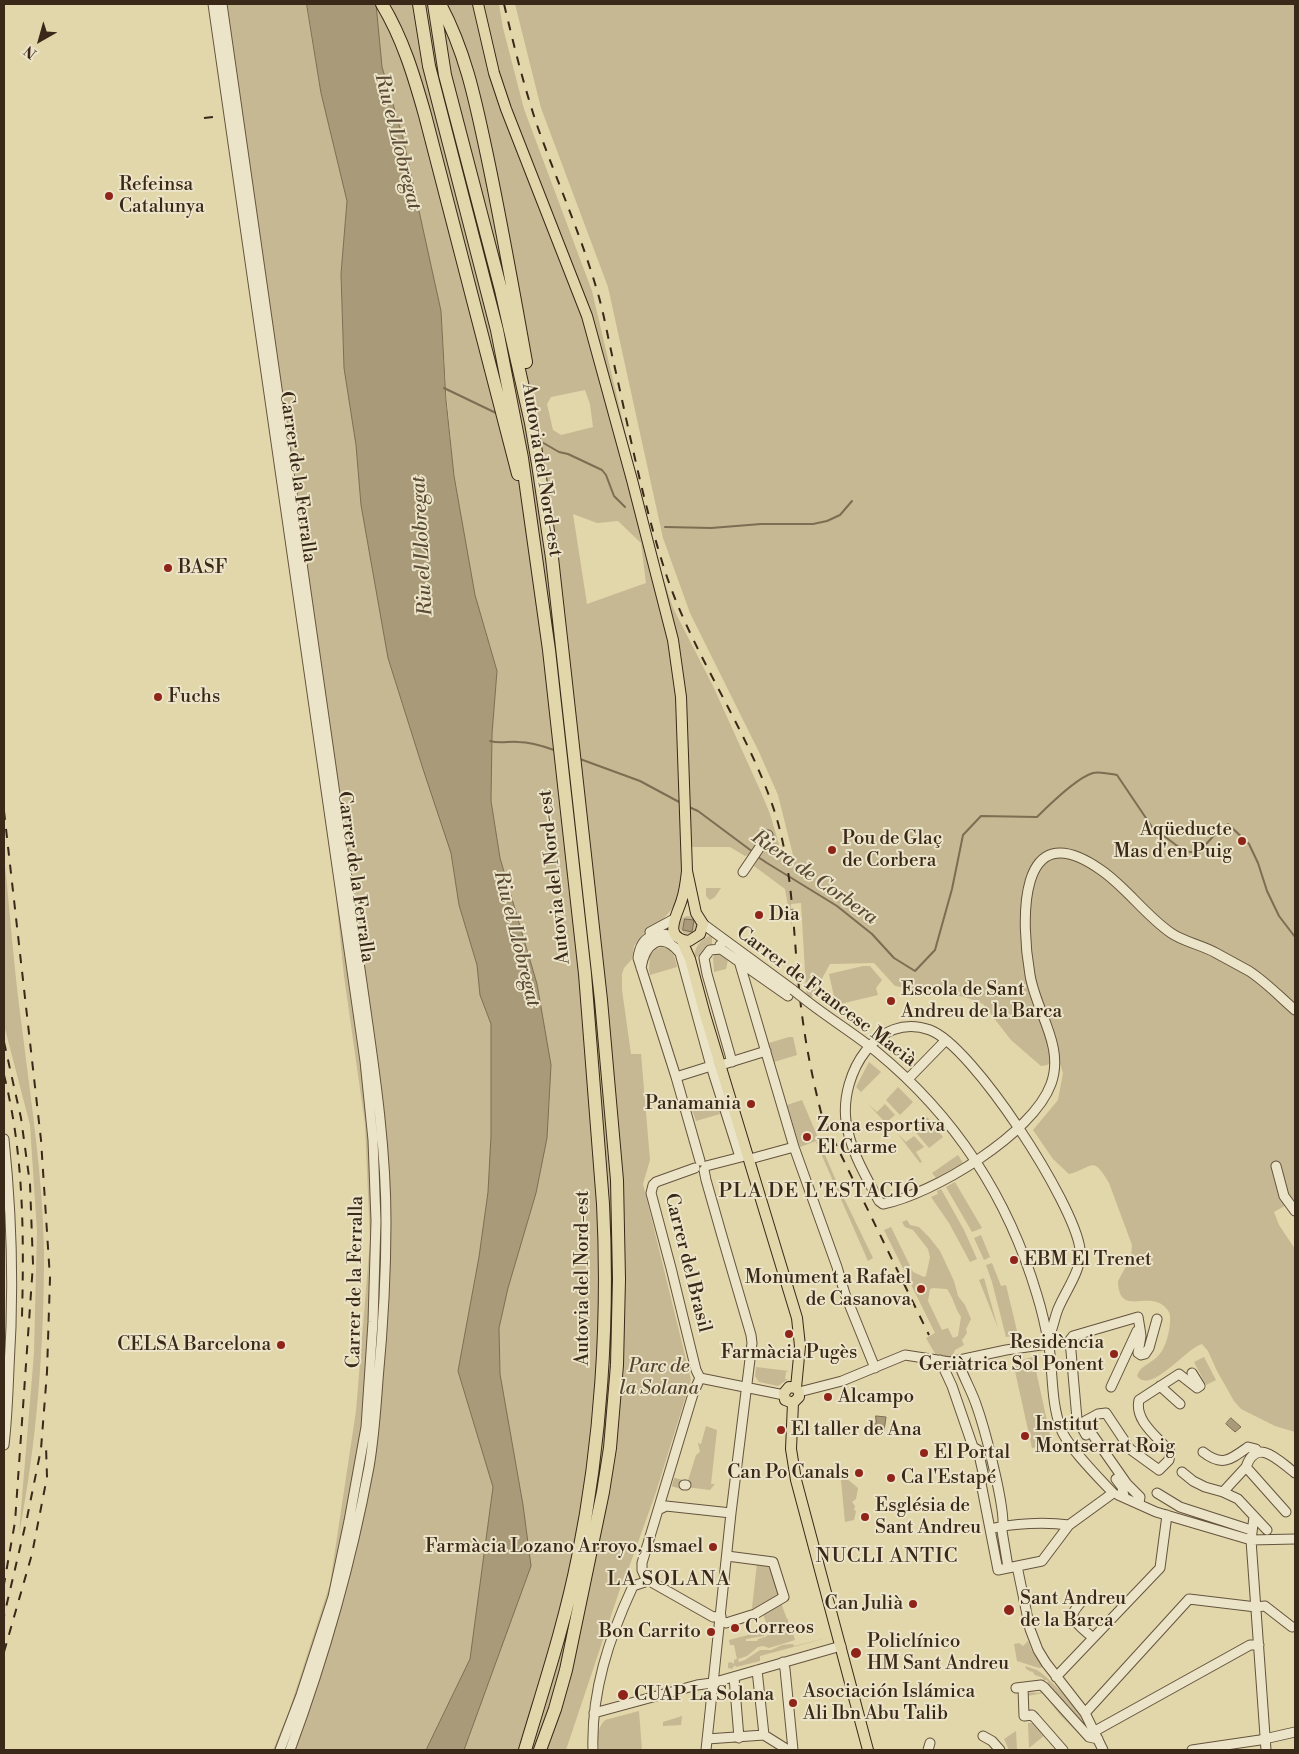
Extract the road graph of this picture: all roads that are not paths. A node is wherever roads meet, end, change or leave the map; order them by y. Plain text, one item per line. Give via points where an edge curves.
1 (213, 4) edge
2 (222, 4) edge
3 (382, 4) edge
4 (419, 4) edge
5 (434, 4) edge
6 (440, 4) edge
7 (478, 4) edge
8 (534, 423) junction
9 (533, 530) junction
10 (768, 835) dead end
11 (687, 871) junction
12 (743, 872) dead end
13 (696, 913) junction
14 (676, 916) junction
15 (703, 924) junction
16 (716, 934) junction
17 (698, 936) junction
18 (679, 938) junction
19 (721, 949) junction
20 (690, 959) junction
21 (739, 961) junction
22 (641, 965) junction
23 (791, 993) junction
24 (1295, 1010) edge
25 (946, 1040) junction
26 (869, 1046) junction
27 (766, 1051) junction
28 (732, 1062) junction
29 (716, 1066) junction
30 (676, 1077) junction
31 (908, 1079) junction
32 (1018, 1127) junction
33 (4, 1139) edge
34 (794, 1147) junction
35 (746, 1157) junction
36 (976, 1161) junction
37 (701, 1166) junction
38 (1276, 1166) dead end
39 (1295, 1211) edge
40 (1056, 1314) junction
41 (1043, 1319) junction
42 (1157, 1319) dead end
43 (1140, 1329) junction
44 (1048, 1342) junction
45 (940, 1360) junction
46 (958, 1361) junction
47 (875, 1368) junction
48 (1192, 1372) dead end
49 (700, 1378) junction
50 (967, 1383) junction
51 (1111, 1386) dead end
52 (1160, 1386) junction
53 (746, 1388) junction
54 (953, 1389) junction
55 (798, 1390) junction
56 (784, 1395) junction
57 (793, 1403) junction
58 (1180, 1404) dead end
59 (4, 1445) edge
60 (1203, 1452) dead end
61 (1255, 1453) junction
62 (1287, 1466) junction
63 (1246, 1467) junction
64 (1182, 1472) dead end
65 (1295, 1473) edge
66 (1295, 1481) edge
67 (1223, 1492) junction
68 (1113, 1493) junction
69 (1157, 1493) dead end
70 (1124, 1496) junction
71 (1139, 1503) junction
72 (658, 1510) junction
73 (1286, 1512) dead end
74 (731, 1513) junction
75 (1167, 1515) junction
76 (1254, 1517) junction
77 (1004, 1526) junction
78 (1065, 1527) junction
79 (990, 1529) junction
80 (1252, 1530) junction
81 (1267, 1530) dead end
82 (1251, 1540) junction
83 (1295, 1540) edge
84 (727, 1556) junction
85 (1012, 1567) junction
86 (646, 1579) junction
87 (1081, 1602) dead end
88 (1256, 1607) junction
89 (721, 1618) junction
90 (1292, 1627) dead end
91 (1093, 1638) junction
92 (1259, 1645) junction
93 (841, 1646) junction
94 (783, 1662) junction
95 (757, 1670) junction
96 (734, 1677) junction
97 (1056, 1677) junction
98 (713, 1679) junction
99 (537, 1709) junction
100 (1085, 1712) junction
101 (594, 1713) junction
102 (1295, 1732) edge
103 (764, 1735) junction
104 (1096, 1735) junction
105 (983, 1736) dead end
106 (707, 1738) junction
107 (739, 1738) junction
108 (1265, 1738) junction
109 (998, 1748) edge
110 (280, 1750) edge
111 (290, 1750) edge
112 (517, 1750) edge
113 (525, 1750) edge
114 (541, 1750) edge
115 (593, 1750) edge
116 (706, 1750) edge
117 (788, 1750) edge
118 (793, 1750) edge
119 (868, 1750) edge
120 (1064, 1750) edge
121 (1103, 1750) edge
122 (1192, 1750) edge
123 (1266, 1750) edge

1 - 110 street, Carrer de la Ferralla via 365,1061 376,1221 366,1427 349,1522 333,1597
2 - 111 street, Carrer de la Ferralla via 366,1011 380,1115 386,1220 383,1319 369,1465 332,1630
3 - 9 highway via 403,45 425,115
4 - 9 highway, Autovia del Nord-est via 429,66 497,330 519,438
5 - 8 highway, Autovia del Nord-est via 446,75
6 - 8 highway via 471,82 493,183
7 - 11 main road via 506,110 587,316 673,640 681,697
8 - 114 highway, Autovia del Nord-est via 601,1000 617,1180 619,1279 617,1365 603,1492 566,1670
9 - 99 highway, Autovia del Nord-est via 585,974 604,1228 604,1325 594,1458 578,1557 555,1654
10 - 12 street
11 - 13 main road
11 - 14 main road
13 - 14 main road via 688,910
13 - 15 main road
14 - 18 main road via 673,928
14 - 22 street via 640,941 635,957 636,964
15 - 16 street, Carrer de Francesc Macià
15 - 17 main road
16 - 17 street, Carrer de Francesc Macià
16 - 19 street, Carrer de Francesc Macià
16 - 23 street, Carrer de Francesc Macià
17 - 18 main road via 692,940
17 - 20 main road
18 - 20 main road
18 - 22 street via 654,934 648,938 640,948 638,958
19 - 21 street, Carrer de Francesc Macià
19 - 28 street via 710,950 704,958
20 - 29 main road
21 - 23 street, Carrer de Francesc Macià
21 - 27 street
22 - 29 street via 650,945 660,942 672,945 680,953
22 - 30 street
23 - 26 street, Carrer de Francesc Macià, bridge
24 - 32 street via 1249,972 1172,934 1115,880 1094,865 1084,859 1052,853 1035,868 1026,908 1030,978 1054,1047 1054,1070 1044,1099
25 - 26 street via 931,1031 904,1027 884,1034
25 - 31 street
25 - 32 street via 987,1084
26 - 31 street, Carrer de Francesc Macià
26 - 36 street via 852,1074 846,1096 846,1119 850,1143 879,1201 883,1204 919,1192
27 - 28 street
27 - 34 street
28 - 29 street
29 - 30 street
29 - 35 main road
30 - 37 street
31 - 36 street, Carrer de Francesc Macià via 948,1123
32 - 36 street
32 - 40 street via 1062,1203 1080,1249 1078,1267
33 - 59 street via 12,1250 12,1318
34 - 35 street
34 - 47 street via 845,1294
35 - 37 street
35 - 55 main road via 797,1318 800,1346
36 - 41 street, Carrer de Francesc Macià via 997,1195 1021,1248
37 - 49 street, Carrer del Brasil via 662,1178 652,1185 651,1193
37 - 53 street via 752,1335
38 - 39 street via 1284,1196
40 - 41 street via 1049,1322
40 - 44 street
41 - 44 street, Carrer de Francesc Macià
42 - 43 street via 1149,1348 1141,1355 1138,1353 1142,1336
43 - 51 street
43 - 70 street via 1138,1317 1073,1336 1070,1340 1077,1419 1122,1487
44 - 46 street
44 - 68 street, Carrer de Francesc Macià via 1061,1430
45 - 46 street
45 - 47 street via 905,1355
45 - 54 street
46 - 50 street
47 - 55 street via 842,1381
48 - 52 street via 1200,1386 1197,1388 1179,1374
49 - 53 street
49 - 72 street via 670,1481
50 - 54 street
50 - 77 street via 981,1419
52 - 58 street
52 - 71 street via 1139,1400 1137,1407 1142,1420 1170,1452 1169,1460 1159,1470 1130,1448 1106,1413 1085,1421 1127,1484 1140,1497
53 - 56 street
53 - 74 street
54 - 79 street via 973,1446 978,1450
55 - 56 main road via 787,1388
55 - 57 main road via 798,1399
56 - 57 main road via 785,1400
57 - 93 main road via 792,1461
60 - 61 street via 1218,1461 1227,1461 1248,1448 1256,1449
61 - 62 street via 1267,1452
61 - 63 street
62 - 65 street
62 - 66 street via 1286,1470
63 - 67 street
63 - 73 street
64 - 67 street via 1193,1482
67 - 76 street via 1238,1499
68 - 70 street
68 - 78 street
69 - 80 street via 1180,1507
70 - 71 street
71 - 75 street
72 - 74 street via 666,1506
72 - 86 street via 642,1563
74 - 84 street
75 - 82 street
75 - 91 street via 1160,1568
76 - 80 street
76 - 81 street
77 - 78 street
77 - 79 street
77 - 85 street via 1002,1531
78 - 85 street via 1042,1561
79 - 85 street via 998,1570
80 - 82 street
82 - 83 street
82 - 88 street
84 - 89 street
84 - 89 street via 773,1562 784,1597 755,1614 726,1623
85 - 97 street via 1030,1629
86 - 89 street via 713,1617
86 - 101 street via 633,1586 619,1619 603,1665
87 - 91 street via 1073,1616
88 - 90 street via 1265,1606
88 - 92 street
88 - 100 street via 1189,1599
89 - 98 street
91 - 97 street
92 - 104 street via 1250,1645
92 - 108 street
93 - 94 street
93 - 119 main road
94 - 95 street
94 - 118 street
95 - 96 street
95 - 103 street
96 - 98 street
96 - 107 street
97 - 100 street
98 - 101 street
98 - 106 street
99 - 112 highway
99 - 113 highway, Autovia del Nord-est
100 - 104 street
101 - 115 street
102 - 108 street
103 - 107 street
103 - 117 street
104 - 120 street via 1089,1738 1041,1685 1019,1688 1024,1716 1032,1715
104 - 121 street
105 - 109 street
106 - 107 street
106 - 116 street
108 - 122 street
108 - 123 street

